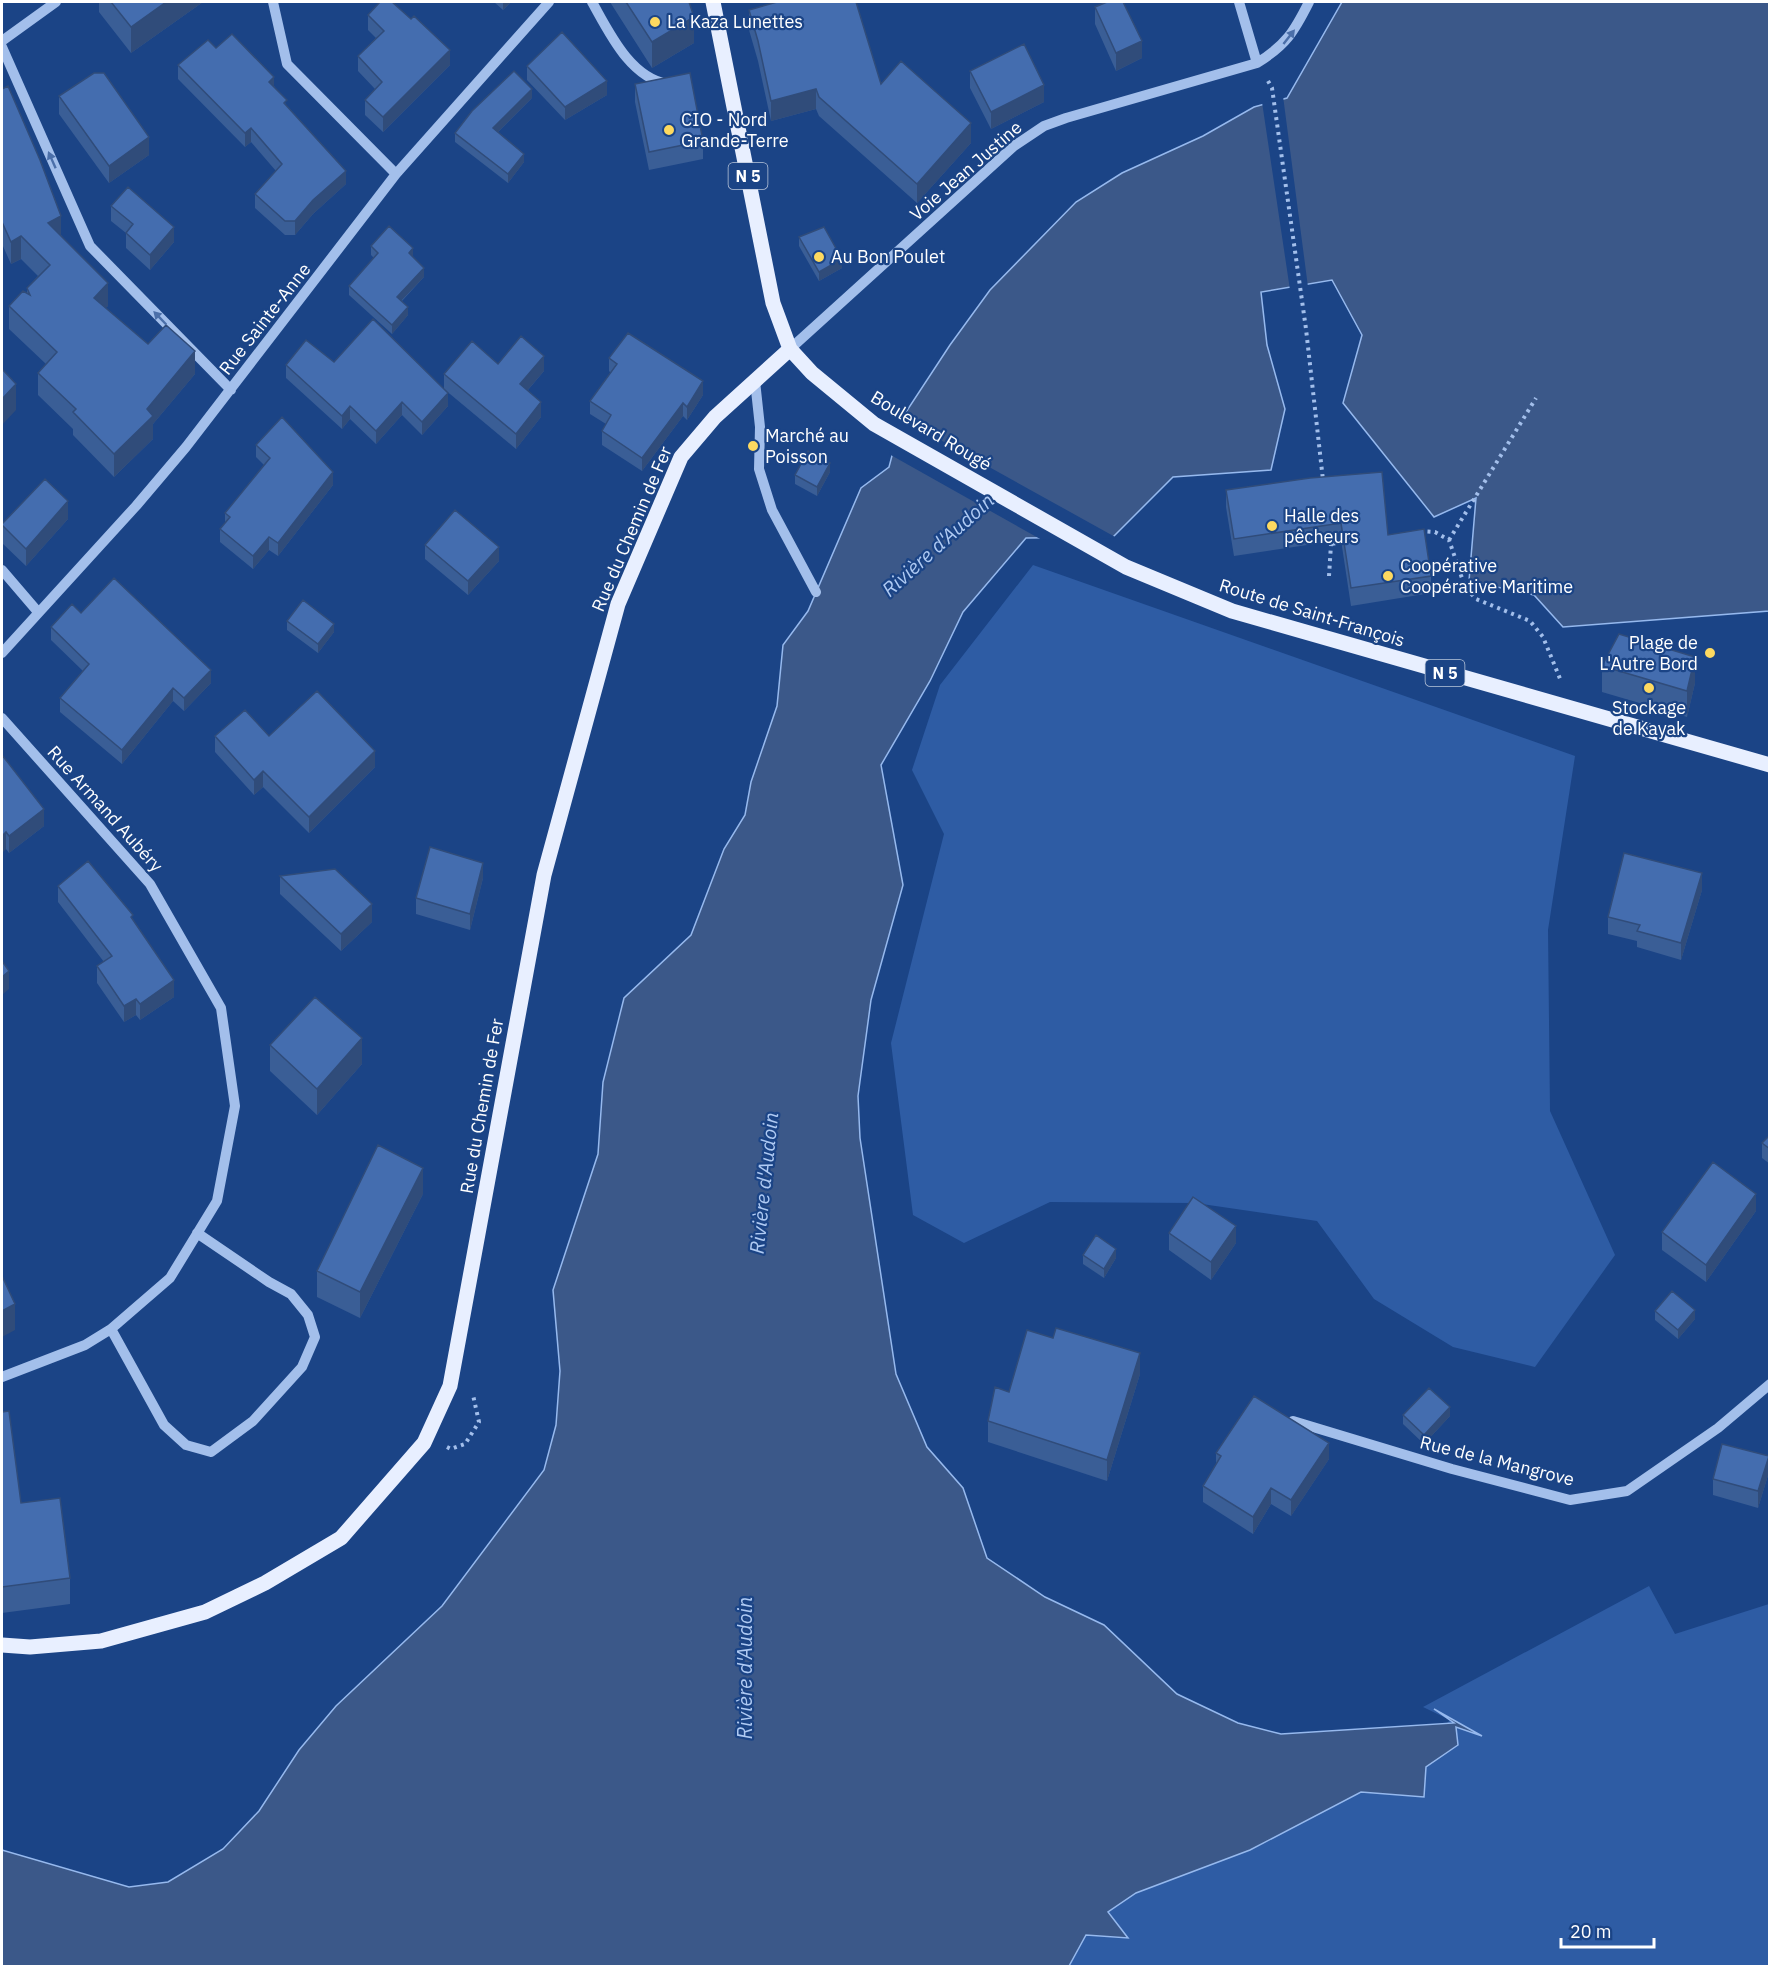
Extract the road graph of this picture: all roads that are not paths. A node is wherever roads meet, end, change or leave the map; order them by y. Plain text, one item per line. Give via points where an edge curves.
1 (56, 2) edge
2 (273, 2) edge
3 (549, 2) edge
4 (591, 2) edge
5 (713, 2) edge
6 (1239, 2) edge
7 (1309, 2) edge
8 (2, 41) edge
9 (2, 46) edge
10 (1257, 63) junction
11 (674, 84) edge
12 (396, 174) junction
13 (790, 349) junction
14 (755, 381) junction
15 (231, 390) junction
16 (999, 494) joint
17 (2, 570) edge
18 (816, 592) dead end
19 (38, 612) junction
20 (2, 653) edge
21 (2, 718) edge
22 (1770, 765) edge
23 (197, 1233) junction
24 (111, 1329) junction
25 (2, 1377) edge
26 (1770, 1384) edge
27 (1293, 1421) edge
28 (2, 1645) edge

1 - 8 street
2 - 12 street via 287,64
3 - 12 street, Rue Sainte-Anne
4 - 11 street via 644,76
5 - 13 main road, Boulevard Rougé / N 5 via 773,303
6 - 10 street
10 -> 7 street, Voie Jean Justine via 1292,35
15 -> 9 street via 90,246
10 - 13 street, Voie Jean Justine via 1044,126 1014,146
12 - 15 street, Rue Sainte-Anne
13 - 14 main road, Rue du Chemin de Fer
13 - 16 main road, Boulevard Rougé / N 5 via 819,379 874,424
14 - 18 street via 759,469 772,510
14 - 28 main road, Rue du Chemin de Fer via 694,438 681,457 618,604 544,875 450,1386 424,1443 341,1538 215,1607 101,1641 30,1647
15 - 19 street, Rue Sainte-Anne via 136,506
16 - 22 main road, Route de Saint-François / N 5 via 1126,567 1232,611
17 - 19 street
19 - 20 street, Rue Sainte-Anne
21 - 23 street, Rue Armand Aubéry via 150,884 221,1008 235,1106 217,1201
23 - 24 street, Rue Armand Aubéry via 170,1278
23 - 24 street via 291,1294 309,1315 315,1337 302,1367 253,1421 211,1452 186,1444 164,1425
24 - 25 street, Rue Armand Aubéry via 85,1345
26 - 27 street, Rue de la Mangrove via 1718,1428 1627,1491 1570,1500

